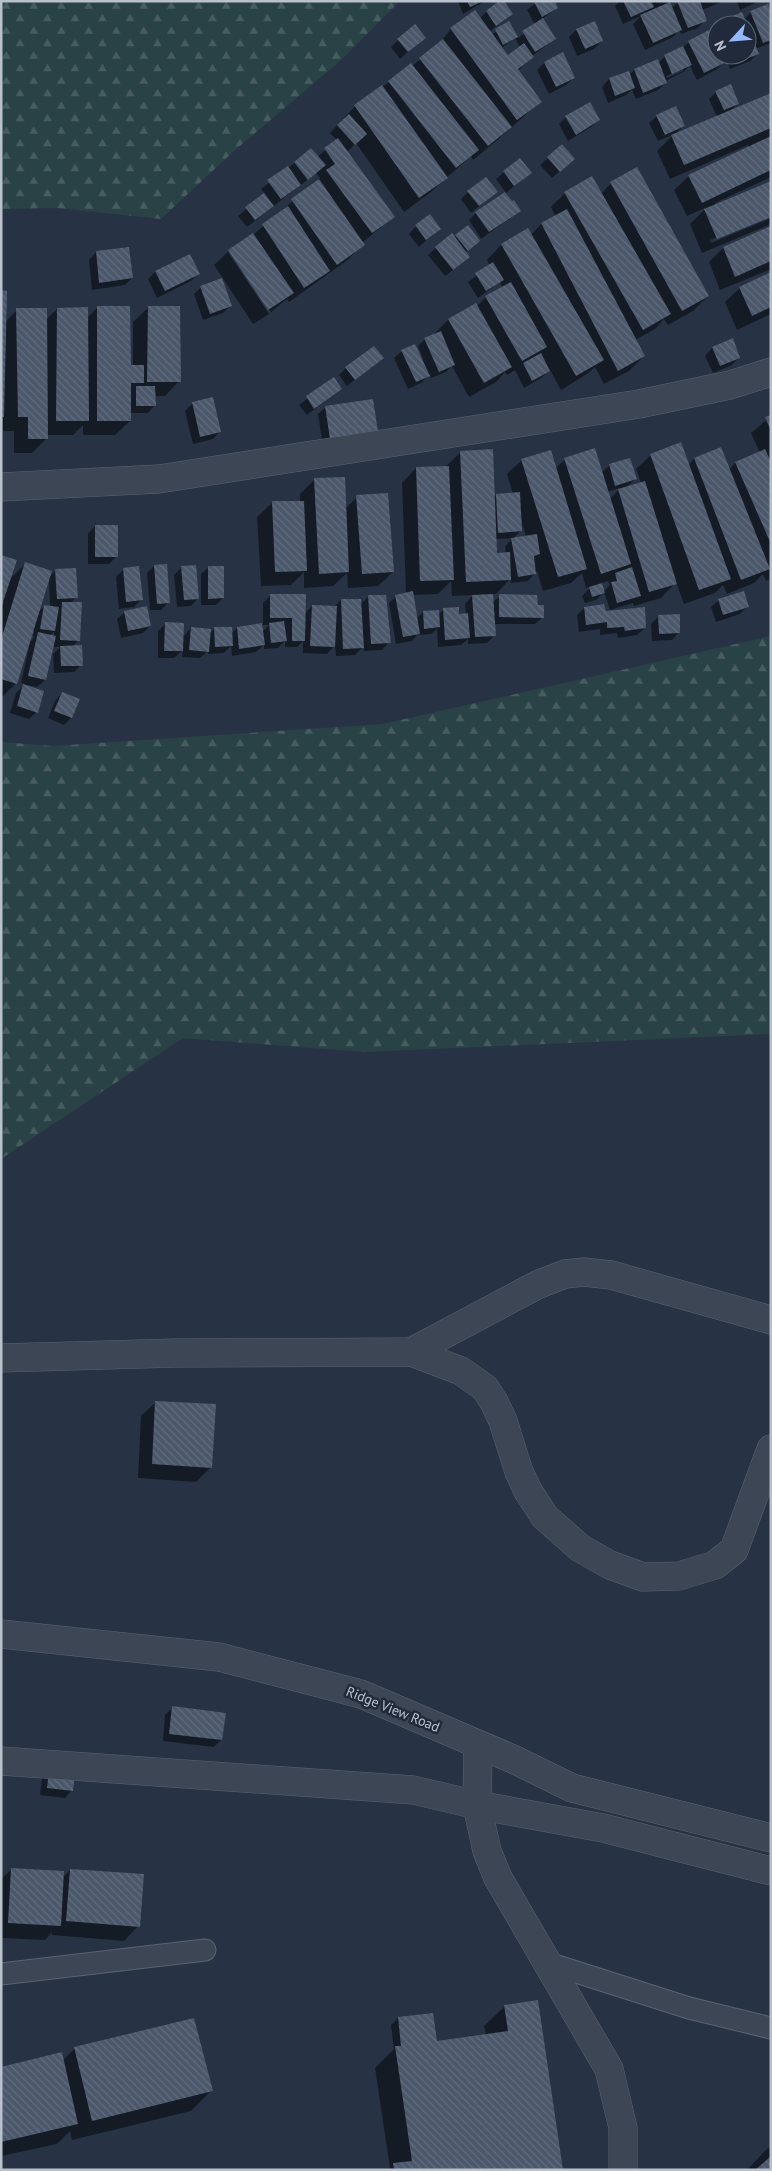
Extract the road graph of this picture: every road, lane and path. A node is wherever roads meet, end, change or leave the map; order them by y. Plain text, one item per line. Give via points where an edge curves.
1 (771, 372) edge
2 (1, 487) edge
3 (771, 1320) edge
4 (411, 1352) junction
5 (1, 1358) edge
6 (771, 1448) edge
7 (1, 1634) edge
8 (478, 1744) junction
9 (1, 1761) edge
10 (477, 1805) junction
11 (771, 1838) edge
12 (771, 1871) edge
13 (205, 1950) dead end
14 (548, 1963) junction
15 (1, 1974) edge
16 (771, 2028) edge
17 (623, 2170) edge

1 - 2 street via 730,385 639,404 159,479
3 - 4 street via 611,1275 584,1272 565,1274 537,1285
4 - 5 street
4 - 6 street via 461,1371 485,1388 503,1421 528,1491 546,1517 580,1548 610,1565 643,1577 679,1576 715,1565 734,1550
7 - 8 street, Ridge View Road via 219,1657 361,1694
8 - 10 street
8 - 11 street, Ridge View Road via 572,1788
9 - 10 street via 414,1790
10 - 12 street via 603,1828
10 - 14 street via 487,1851 498,1878
13 - 15 lane
14 - 16 lane via 688,2008
14 - 17 street via 608,2069 623,2128

